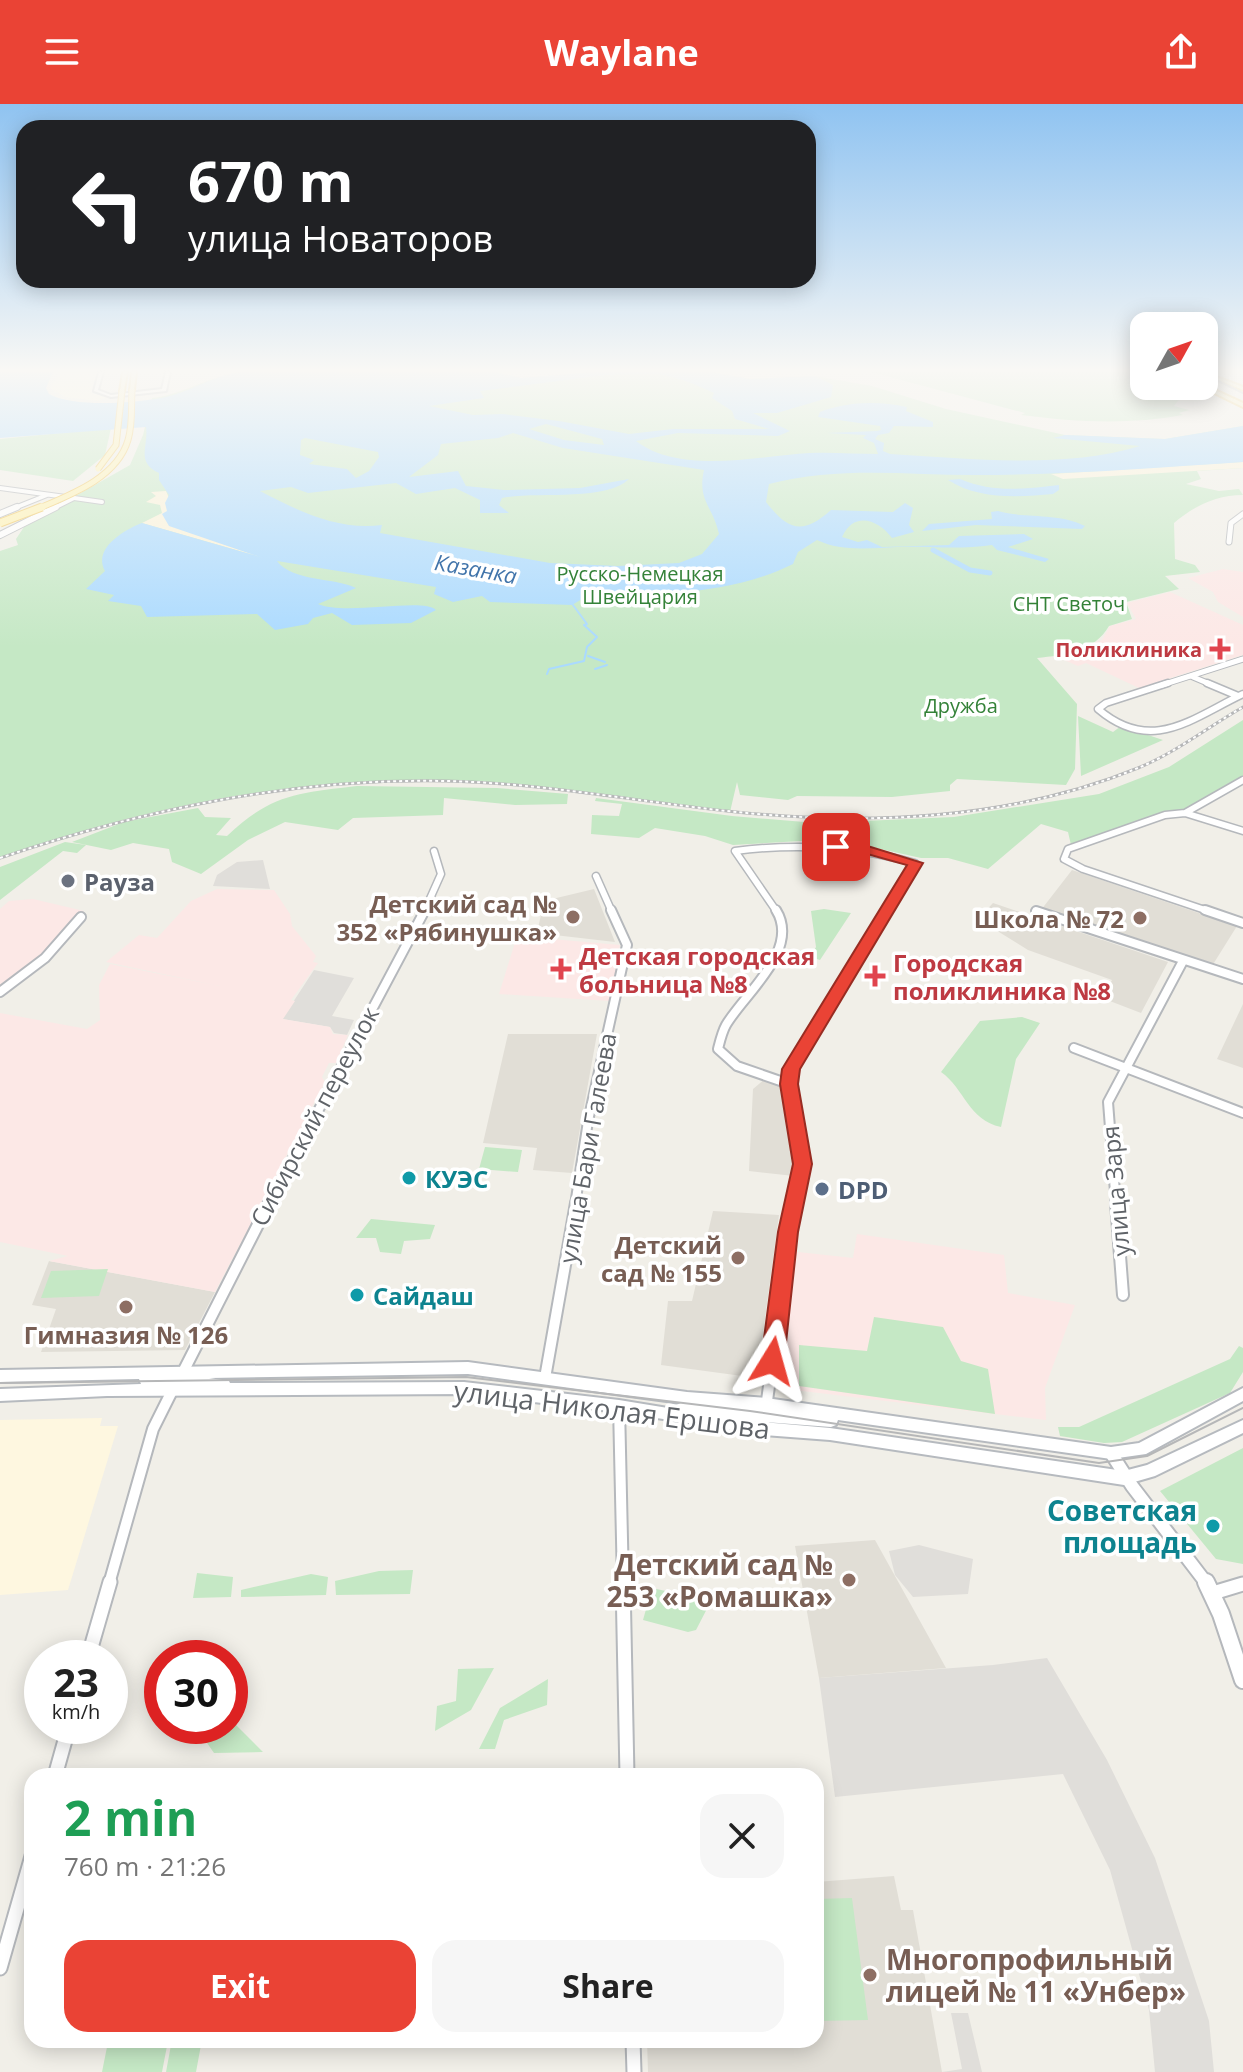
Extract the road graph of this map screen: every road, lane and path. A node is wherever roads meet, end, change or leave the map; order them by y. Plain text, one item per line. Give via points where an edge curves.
1 (101, 464) edge
2 (114, 464) edge
3 (0, 488) edge
4 (49, 495) junction
5 (74, 498) junction
6 (102, 502) dead end
7 (1243, 514) edge
8 (0, 518) edge
9 (0, 535) edge
10 (1229, 542) dead end
11 (1243, 659) edge
12 (1192, 677) junction
13 (1241, 695) edge
14 (1243, 780) edge
15 (1185, 813) junction
16 (1243, 831) edge
17 (434, 851) dead end
18 (596, 876) dead end
19 (1036, 911) dead end
20 (81, 917) dead end
21 (1243, 923) edge
22 (1183, 961) junction
23 (1243, 979) edge
24 (0, 992) edge
25 (1074, 1048) dead end
26 (1125, 1068) junction
27 (789, 1084) junction
28 (1243, 1113) edge
29 (1123, 1295) dead end
30 (0, 1377) edge
31 (545, 1378) junction
32 (177, 1382) junction
33 (1243, 1394) edge
34 (0, 1395) edge
35 (619, 1406) junction
36 (765, 1416) junction
37 (1243, 1426) edge
38 (1111, 1453) junction
39 (1124, 1478) junction
40 (1243, 1584) edge
41 (1213, 1593) junction
42 (93, 1640) edge
43 (1243, 1680) edge
44 (64, 1744) edge
45 (57, 1768) edge
46 (627, 1768) edge
47 (24, 1884) edge
48 (0, 1968) edge
49 (633, 2048) edge
50 (634, 2072) edge

1 - 8 main road, bridge via 69,488
2 - 8 main road, bridge via 80,488
3 - 4 street
4 - 5 street
4 - 8 street
5 - 6 street
5 - 9 street
7 - 10 street via 1231,523
11 - 12 street
12 - 13 street
12 - 13 street via 1098,709 1148,732 1175,731
14 - 15 street
15 - 16 street
15 - 21 street via 1068,849 1064,859
17 - 32 street, Сибирский переулок via 441,874 434,894
18 - 31 street, улица Бари Галеева via 627,945 588,1121
19 - 22 street
20 - 24 street via 45,958
22 - 23 street
22 - 26 street, улица Заря
25 - 26 street
26 - 28 street
26 - 29 street, улица Заря via 1108,1102
27 - 27 street via 796,1057 915,863 861,848 763,846 735,851 779,915 782,939 778,953 724,1027 718,1049 737,1066
27 - 36 street via 802,1164
30 - 32 main road
31 - 32 main road, улица Николая Ершова via 468,1368 284,1371
31 - 36 main road, улица Николая Ершова via 687,1398
32 - 34 main road, улица Николая Ершова
32 - 35 main road, улица Николая Ершова via 254,1389 464,1388
32 - 42 street, Сибирский переулок via 153,1429
33 - 38 main road via 1141,1449
35 - 36 main road, улица Николая Ершова
35 - 46 street
36 - 38 main road
36 - 39 main road, улица Николая Ершова via 830,1434
37 - 39 main road
38 - 39 street
39 - 41 street
40 - 41 street
41 - 43 street
44 - 45 street
47 - 48 street
49 - 50 street

